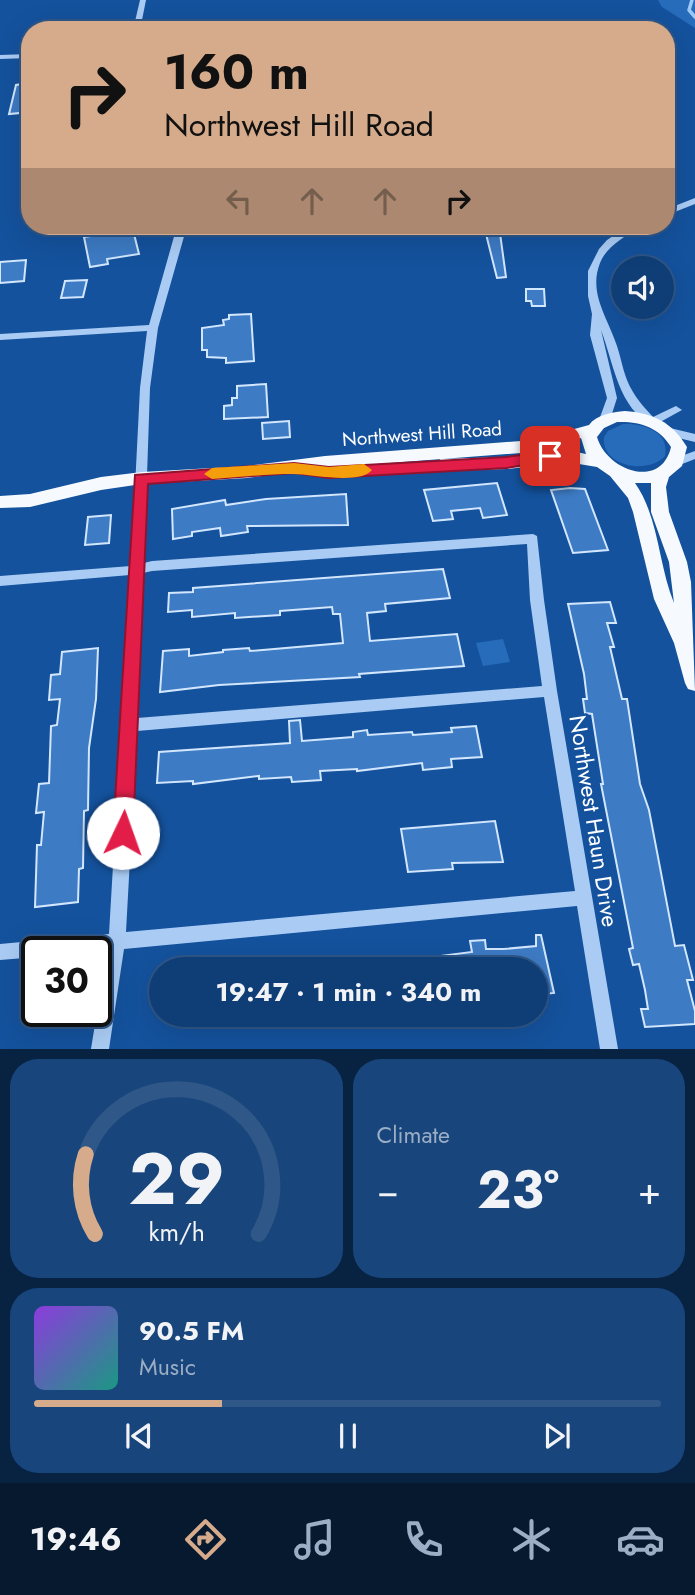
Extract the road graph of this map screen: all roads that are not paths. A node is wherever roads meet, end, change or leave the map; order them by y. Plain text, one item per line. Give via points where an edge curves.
1 (143, 0) edge
2 (138, 21) edge
3 (21, 56) edge
4 (0, 57) edge
5 (695, 201) edge
6 (675, 209) edge
7 (179, 235) edge
8 (618, 235) edge
9 (597, 314) junction
10 (153, 328) junction
11 (0, 337) edge
12 (676, 410) dead end
13 (651, 420) junction
14 (599, 425) junction
15 (670, 432) junction
16 (695, 438) edge
17 (695, 455) edge
18 (599, 462) junction
19 (677, 462) junction
20 (294, 468) junction
21 (617, 473) junction
22 (661, 475) junction
23 (141, 479) junction
24 (0, 500) edge
25 (137, 570) junction
26 (0, 581) edge
27 (684, 643) junction
28 (695, 683) edge
29 (550, 691) junction
30 (130, 725) junction
31 (583, 898) junction
32 (117, 940) junction
33 (0, 953) edge
34 (100, 1049) edge
35 (608, 1049) edge

1 - 2 street
3 - 4 street
5 - 6 street
7 - 10 street
8 - 9 street via 595,260 592,282
9 - 13 street via 623,385
9 - 14 street via 596,343 612,398
10 - 11 street
10 - 23 street
12 - 13 street
13 - 14 main road via 626,416
13 - 15 main road
14 - 18 main road via 589,445
14 - 20 main road, Northwest Hill Road via 534,446
15 - 16 street
15 - 19 main road via 679,447
17 - 19 street
18 - 20 main road, Northwest Hill Road via 567,456 329,472
18 - 21 main road
19 - 22 main road
20 - 23 main road, Northwest Hill Road
21 - 22 main road via 640,478
21 - 27 main road via 636,496 663,599
22 - 27 main road via 656,496 680,571
23 - 24 main road, Northwest Hill Road via 113,481 25,504
23 - 25 street
25 - 26 street
25 - 29 street, Northwest Haun Drive via 533,539
25 - 30 street
27 - 28 main road
29 - 30 street
29 - 31 street, Northwest Haun Drive
30 - 32 street
31 - 32 street
31 - 35 street, Northwest Haun Drive
32 - 33 street
32 - 34 street

